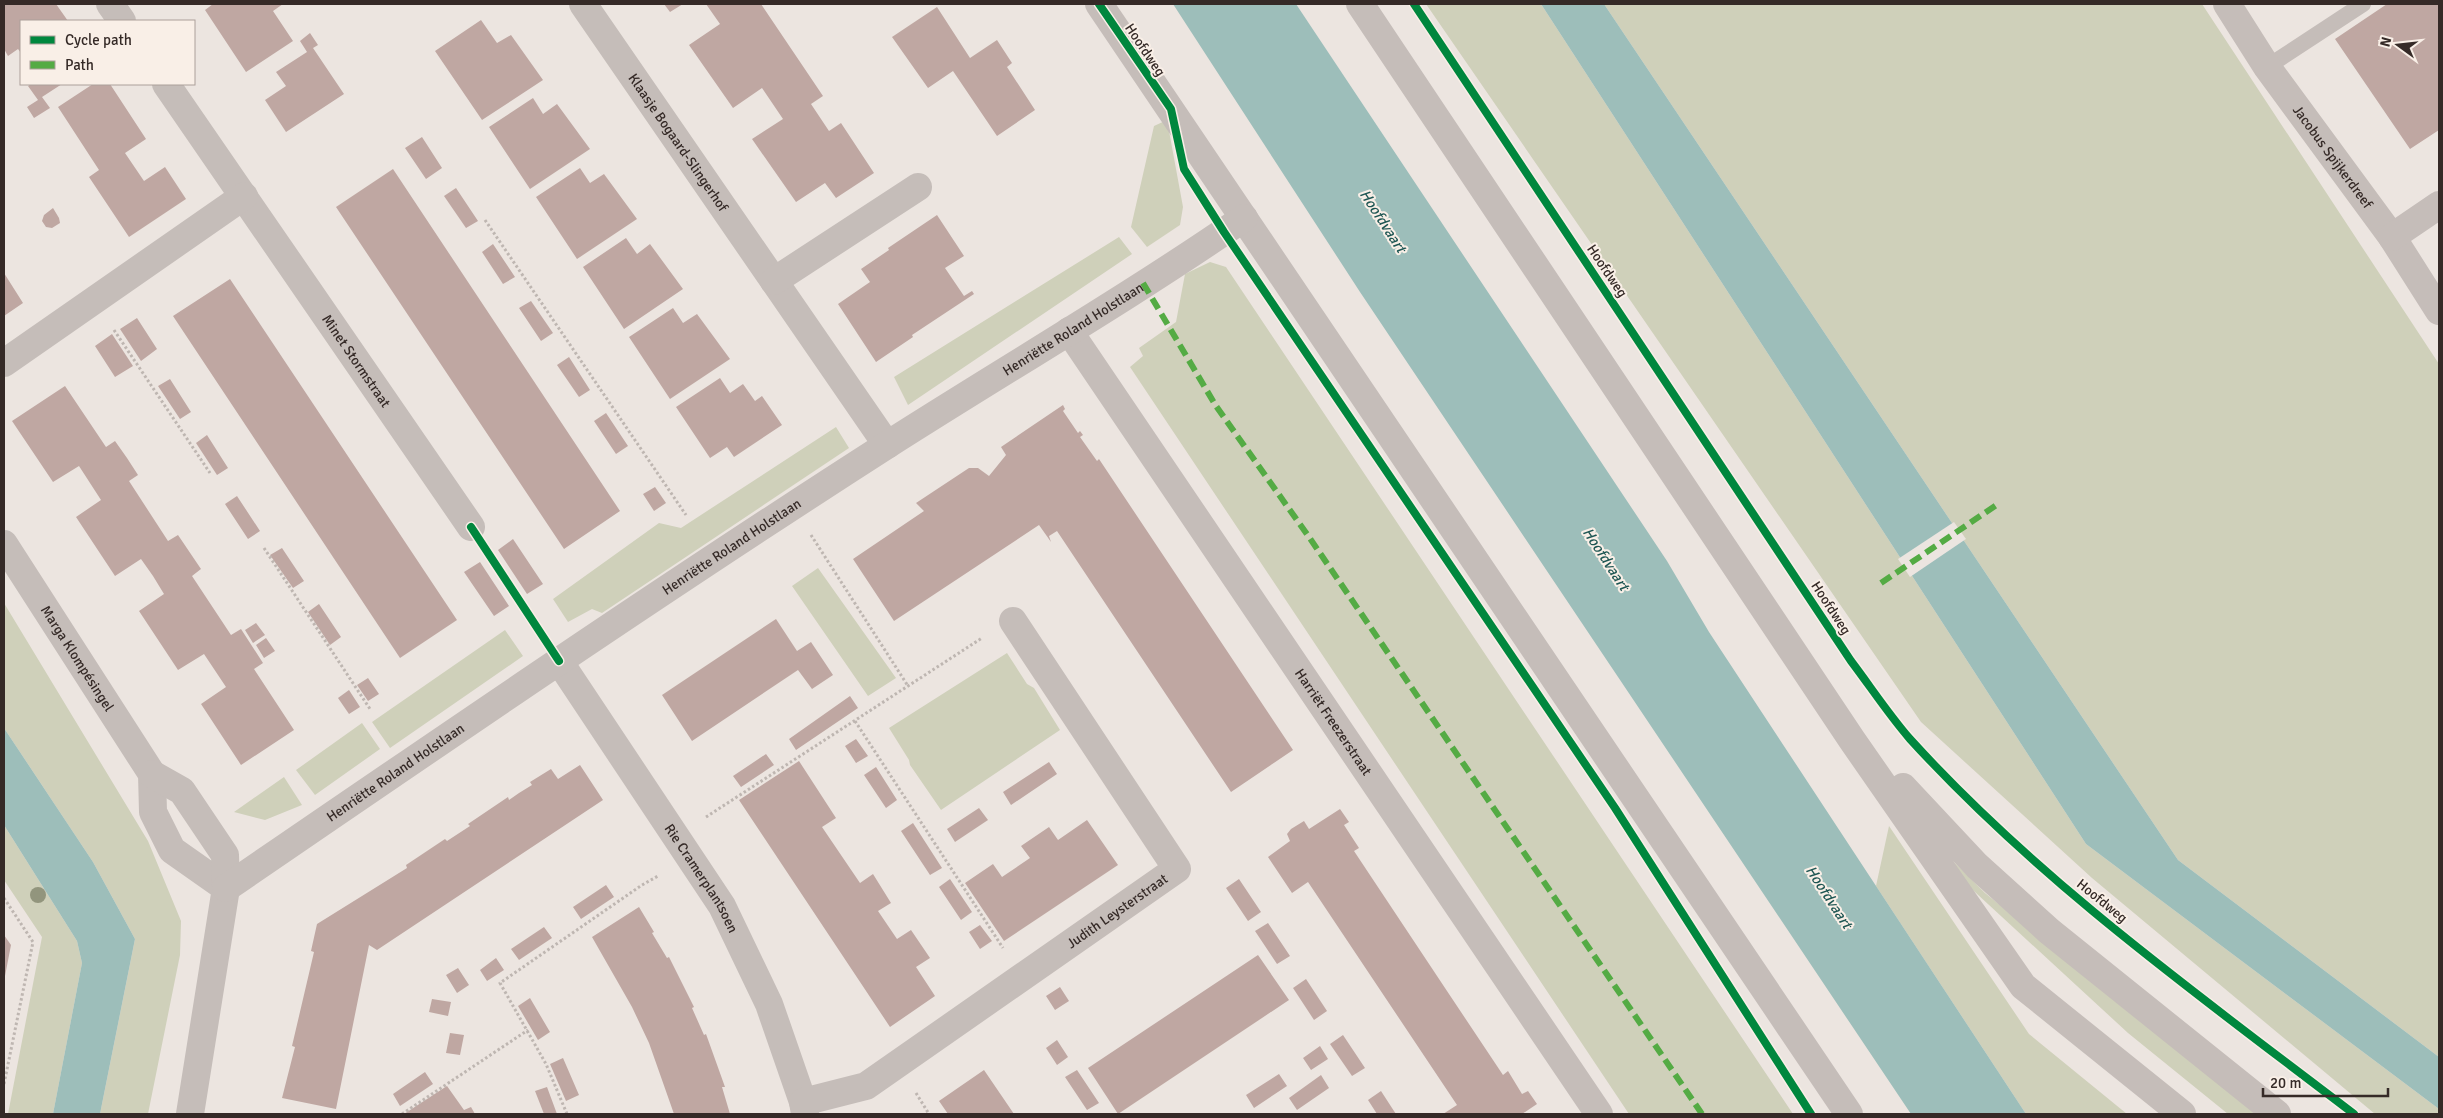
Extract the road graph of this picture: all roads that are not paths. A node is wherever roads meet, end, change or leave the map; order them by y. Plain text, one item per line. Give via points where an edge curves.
1 (110, 4) edge
2 (583, 4) edge
3 (1100, 4) edge
4 (1360, 4) edge
5 (2363, 4) edge
6 (2231, 5) edge
7 (121, 20) edge
8 (2266, 67) junction
9 (167, 85) edge
10 (918, 186) dead end
11 (244, 196) junction
12 (2439, 206) edge
13 (1244, 218) junction
14 (2392, 237) junction
15 (774, 281) junction
16 (2439, 311) edge
17 (1069, 331) junction
18 (4, 363) edge
19 (887, 445) junction
20 (471, 527) dead end
21 (4, 544) edge
22 (1013, 621) road end
23 (559, 661) junction
24 (1852, 740) junction
25 (152, 774) junction
26 (226, 888) junction
27 (804, 1108) edge
28 (190, 1114) edge
29 (1598, 1114) edge
30 (1849, 1114) edge
31 (2182, 1114) edge
32 (2276, 1114) edge

1 - 7 street
2 - 15 street, Klaasje Bogaard-Slingerhof
3 - 13 street, Hoofdweg
4 - 24 street
5 - 8 lane
6 - 8 street, Jacobus Spijkerdreef
8 - 14 street, Jacobus Spijkerdreef
9 - 11 street, Minet Stormstraat
10 - 15 street
11 - 18 street
11 - 20 street, Minet Stormstraat
12 - 14 street
13 - 17 street, Henriëtte Roland Holstlaan
13 - 30 street, Hoofdweg
14 - 16 street, Jacobus Spijkerdreef
15 - 19 street, Klaasje Bogaard-Slingerhof
17 - 19 street, Henriëtte Roland Holstlaan
17 - 29 street, Harriët Freezerstraat
19 - 23 street, Henriëtte Roland Holstlaan
21 - 25 street, Marga Klompésingel
22 - 27 street, Judith Leysterstraat via 1177,869 866,1086
23 - 26 street, Henriëtte Roland Holstlaan
23 - 27 street, Rie Cramerplantsoen via 722,906 768,1004
24 - 31 street via 2022,986
24 - 32 street via 1896,780 1977,866 2042,924
25 - 26 street, Marga Klompésingel via 182,791 226,855
25 - 26 street, Marga Klompésingel via 154,812 172,850
26 - 28 street, Marga Klompésingel

